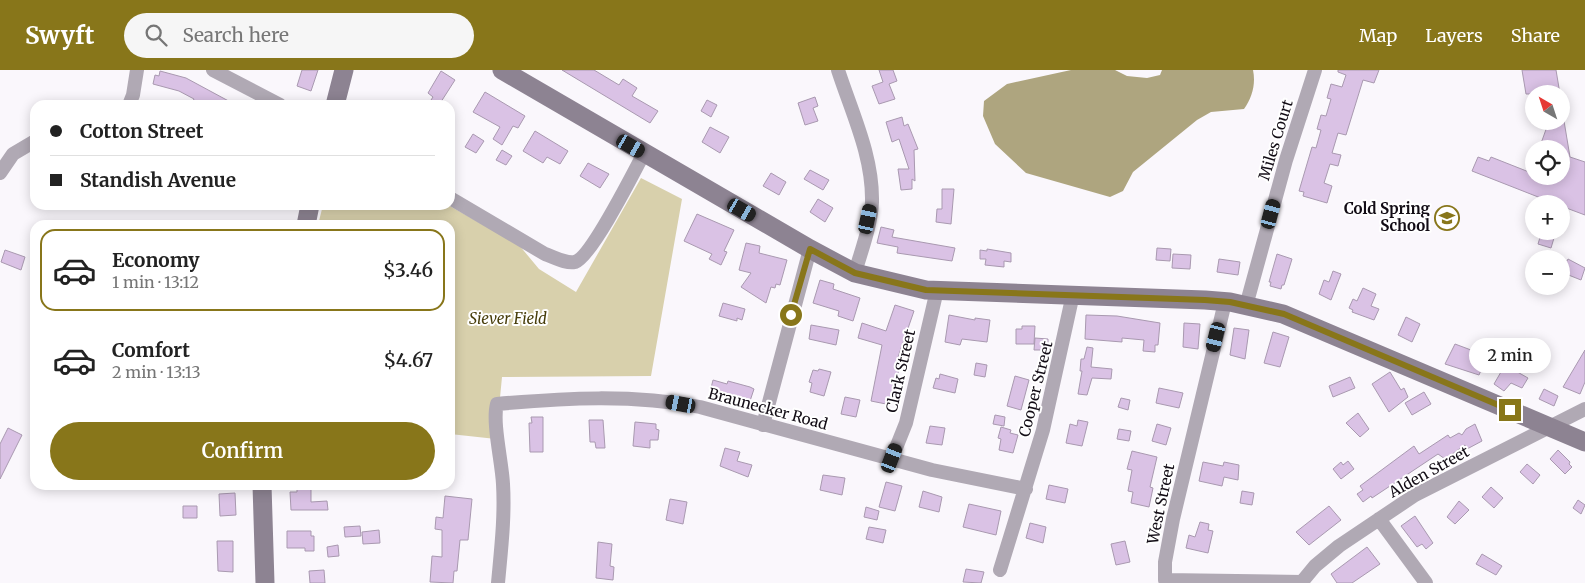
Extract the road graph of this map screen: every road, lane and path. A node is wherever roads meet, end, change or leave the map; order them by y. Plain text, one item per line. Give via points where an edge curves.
1 (137, 70) edge
2 (214, 70) edge
3 (344, 70) edge
4 (502, 70) edge
5 (838, 70) edge
6 (1315, 70) edge
7 (131, 100) edge
8 (271, 100) edge
9 (336, 100) edge
10 (30, 144) edge
11 (644, 153) junction
12 (0, 174) edge
13 (455, 201) edge
14 (810, 249) junction
15 (855, 273) junction
16 (937, 290) junction
17 (1074, 294) junction
18 (1225, 302) junction
19 (1246, 306) junction
20 (1585, 409) edge
21 (762, 424) junction
22 (1552, 427) junction
23 (1585, 442) edge
24 (892, 458) junction
25 (262, 490) edge
26 (1026, 490) junction
27 (1379, 519) junction
28 (1000, 570) dead end
29 (1165, 582) edge
30 (1302, 582) edge
31 (265, 583) edge
32 (498, 583) edge
33 (1426, 583) edge

1 - 7 street
2 - 8 street
3 - 9 street
4 - 11 street
5 - 15 street via 869,167 872,204
6 - 19 street, Miles Court via 1286,160
10 - 12 street via 13,154
11 - 13 street via 590,247 578,261 559,260 545,254
11 - 14 street
14 - 15 street
14 - 21 street
15 - 16 street via 886,282
16 - 17 street
16 - 24 street, Clark Street via 906,423
17 - 18 street
17 - 26 street, Cooper Street via 1061,361
18 - 19 street
18 - 29 street, West Street via 1175,510 1165,562
19 - 22 street via 1284,314
20 - 22 street, Alden Street
21 - 24 street, Braunecker Road
21 - 32 street, Braunecker Road via 662,400 580,399 497,404 494,415 503,492
22 - 23 street
22 - 27 street, Alden Street via 1416,495
24 - 26 street, Braunecker Road
25 - 31 street
26 - 28 street, Cooper Street
27 - 30 street, Alden Street via 1339,546
27 - 33 street
29 - 30 street, West Street

